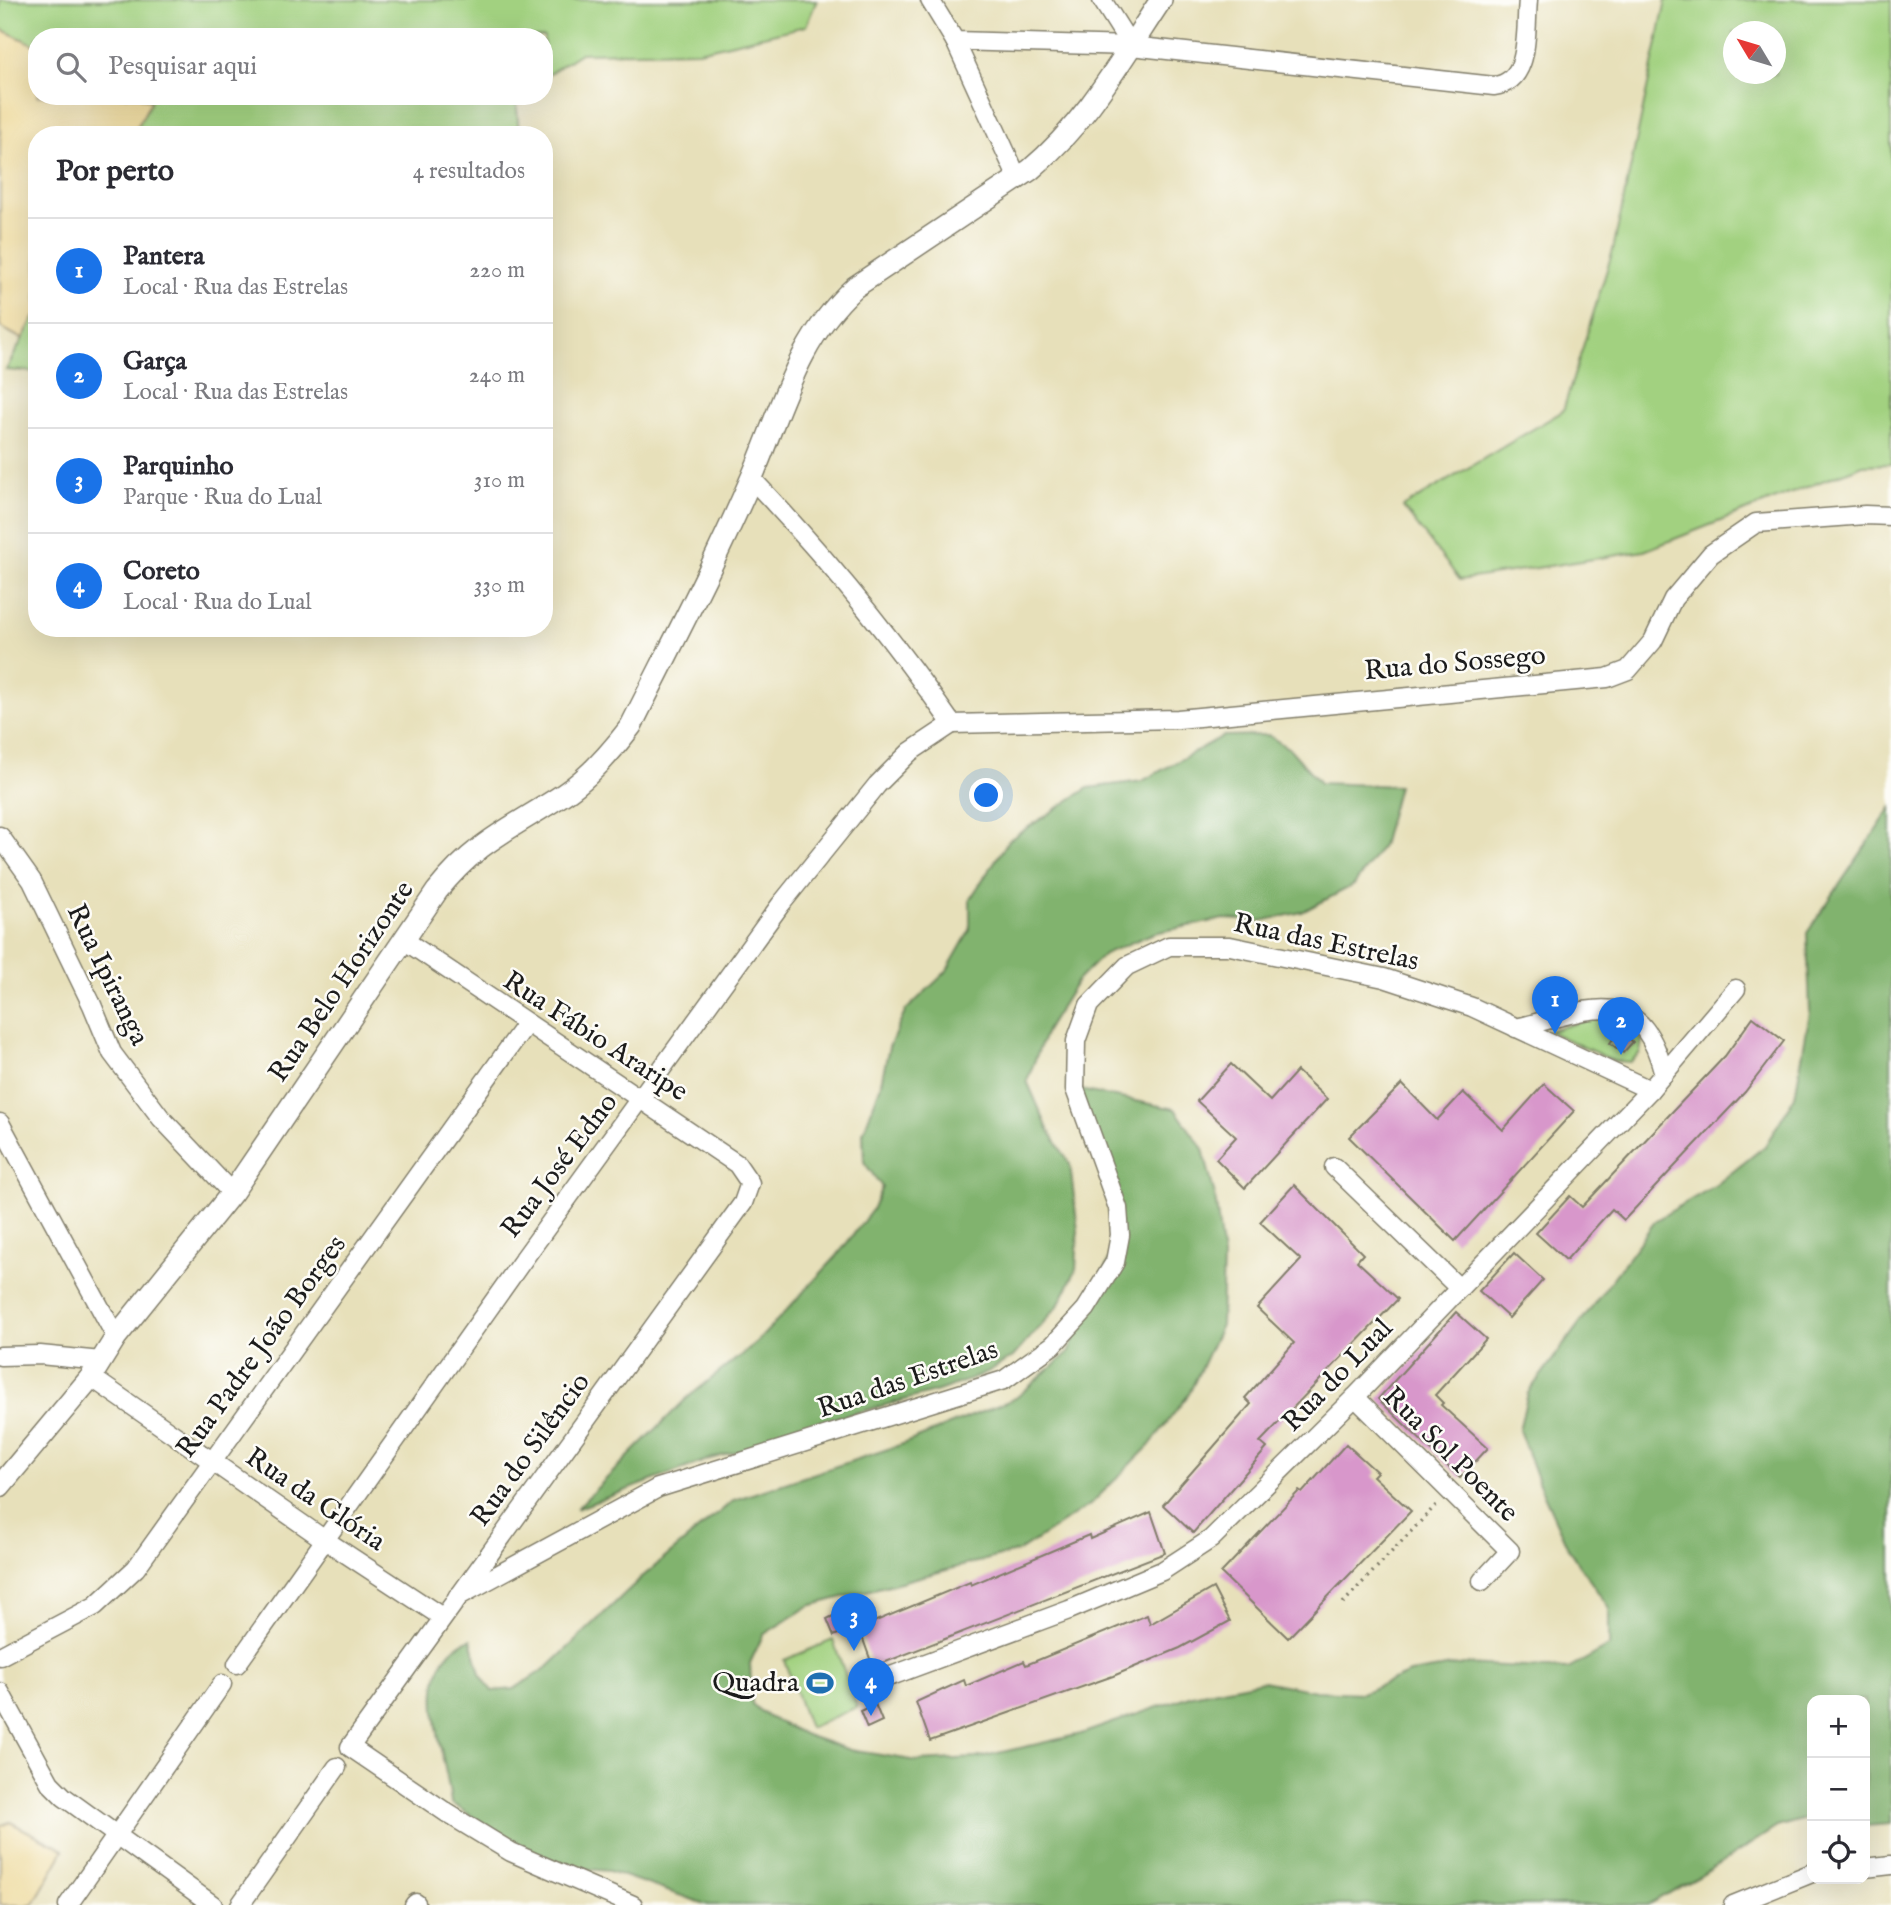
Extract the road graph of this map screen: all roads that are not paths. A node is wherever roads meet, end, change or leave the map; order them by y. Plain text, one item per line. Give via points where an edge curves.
1 (930, 0) edge
2 (1102, 0) edge
3 (1161, 0) edge
4 (1528, 0) edge
5 (956, 41) junction
6 (1131, 46) junction
7 (1018, 178) junction
8 (751, 478) junction
9 (1891, 516) edge
10 (952, 724) junction
11 (0, 836) edge
12 (404, 940) junction
13 (1736, 989) dead end
14 (526, 1024) junction
15 (1516, 1028) junction
16 (1664, 1074) junction
17 (1650, 1090) junction
18 (642, 1099) junction
19 (0, 1123) edge
20 (1334, 1167) dead end
21 (750, 1183) joint
22 (232, 1194) junction
23 (1459, 1288) junction
24 (116, 1337) junction
25 (0, 1356) edge
26 (96, 1369) junction
27 (1355, 1397) junction
28 (211, 1462) junction
29 (0, 1486) edge
30 (325, 1540) junction
31 (1482, 1581) dead end
32 (457, 1597) junction
33 (442, 1617) junction
34 (0, 1656) edge
35 (236, 1664) dead end
36 (891, 1676) dead end
37 (222, 1684) dead end
38 (0, 1692) edge
39 (337, 1767) dead end
40 (116, 1837) junction
41 (1891, 1865) edge
42 (1870, 1867) edge
43 (1807, 1874) edge
44 (68, 1905) edge
45 (213, 1905) edge
46 (240, 1905) edge
47 (633, 1905) edge
48 (1733, 1905) edge

1 - 5 street
2 - 6 street
3 - 6 street, Rua Belo Horizonte
4 - 6 street via 1522,62 1505,85
5 - 6 street
5 - 7 street
6 - 7 street, Rua Belo Horizonte via 1072,130
7 - 8 street, Rua Belo Horizonte via 855,287 830,310 801,356
8 - 10 street via 902,652
8 - 12 street, Rua Belo Horizonte via 647,695 611,754 566,793 494,835 459,864
9 - 10 street, Rua do Sossego via 1756,523 1711,554 1673,599 1653,641 1628,670 1607,678 1178,719
10 - 18 street, Rua José Edno via 911,751 846,820
11 - 22 street, Rua Ipiranga via 38,894 111,1053 161,1118
12 - 14 street, Rua Fábio Araripe
12 - 22 street, Rua Belo Horizonte
13 - 16 street, Rua do Lual
14 - 18 street, Rua Fábio Araripe
14 - 28 street, Rua Padre João Borges
15 - 16 street via 1601,1008 1619,1009 1641,1021 1656,1045
15 - 17 street, Rua das Estrelas
15 - 32 street, Rua das Estrelas via 1472,1007 1384,978 1230,946 1169,946 1127,966 1089,1004 1076,1041 1075,1089 1118,1208 1115,1262 1086,1309 1053,1345 1004,1380 658,1488
16 - 17 street, Rua do Lual
17 - 23 street, Rua do Lual
18 - 21 street, Rua Fábio Araripe via 737,1164
18 - 30 street, Rua José Edno
19 - 24 street
20 - 23 street
21 - 32 street, Rua do Silêncio via 743,1203
22 - 24 street, Rua Belo Horizonte
23 - 27 street, Rua do Lual
24 - 26 street, Rua Belo Horizonte
25 - 26 street, Rua da Glória via 40,1355
26 - 28 street, Rua da Glória
26 - 29 street, Rua Belo Horizonte
27 - 31 street, Rua Sol Poente via 1510,1551
27 - 36 street, Rua do Lual via 1211,1539 1162,1571
28 - 30 street, Rua da Glória
28 - 34 street, Rua Padre João Borges via 124,1582 95,1606
30 - 33 street, Rua da Glória
30 - 35 street, Rua José Edno
32 - 33 street, Rua do Silêncio
33 - 47 street, Rua do Silêncio via 351,1747 511,1852
37 - 40 street
38 - 40 street via 50,1783
39 - 46 street
40 - 44 street
40 - 45 street
41 - 42 street
43 - 48 street

